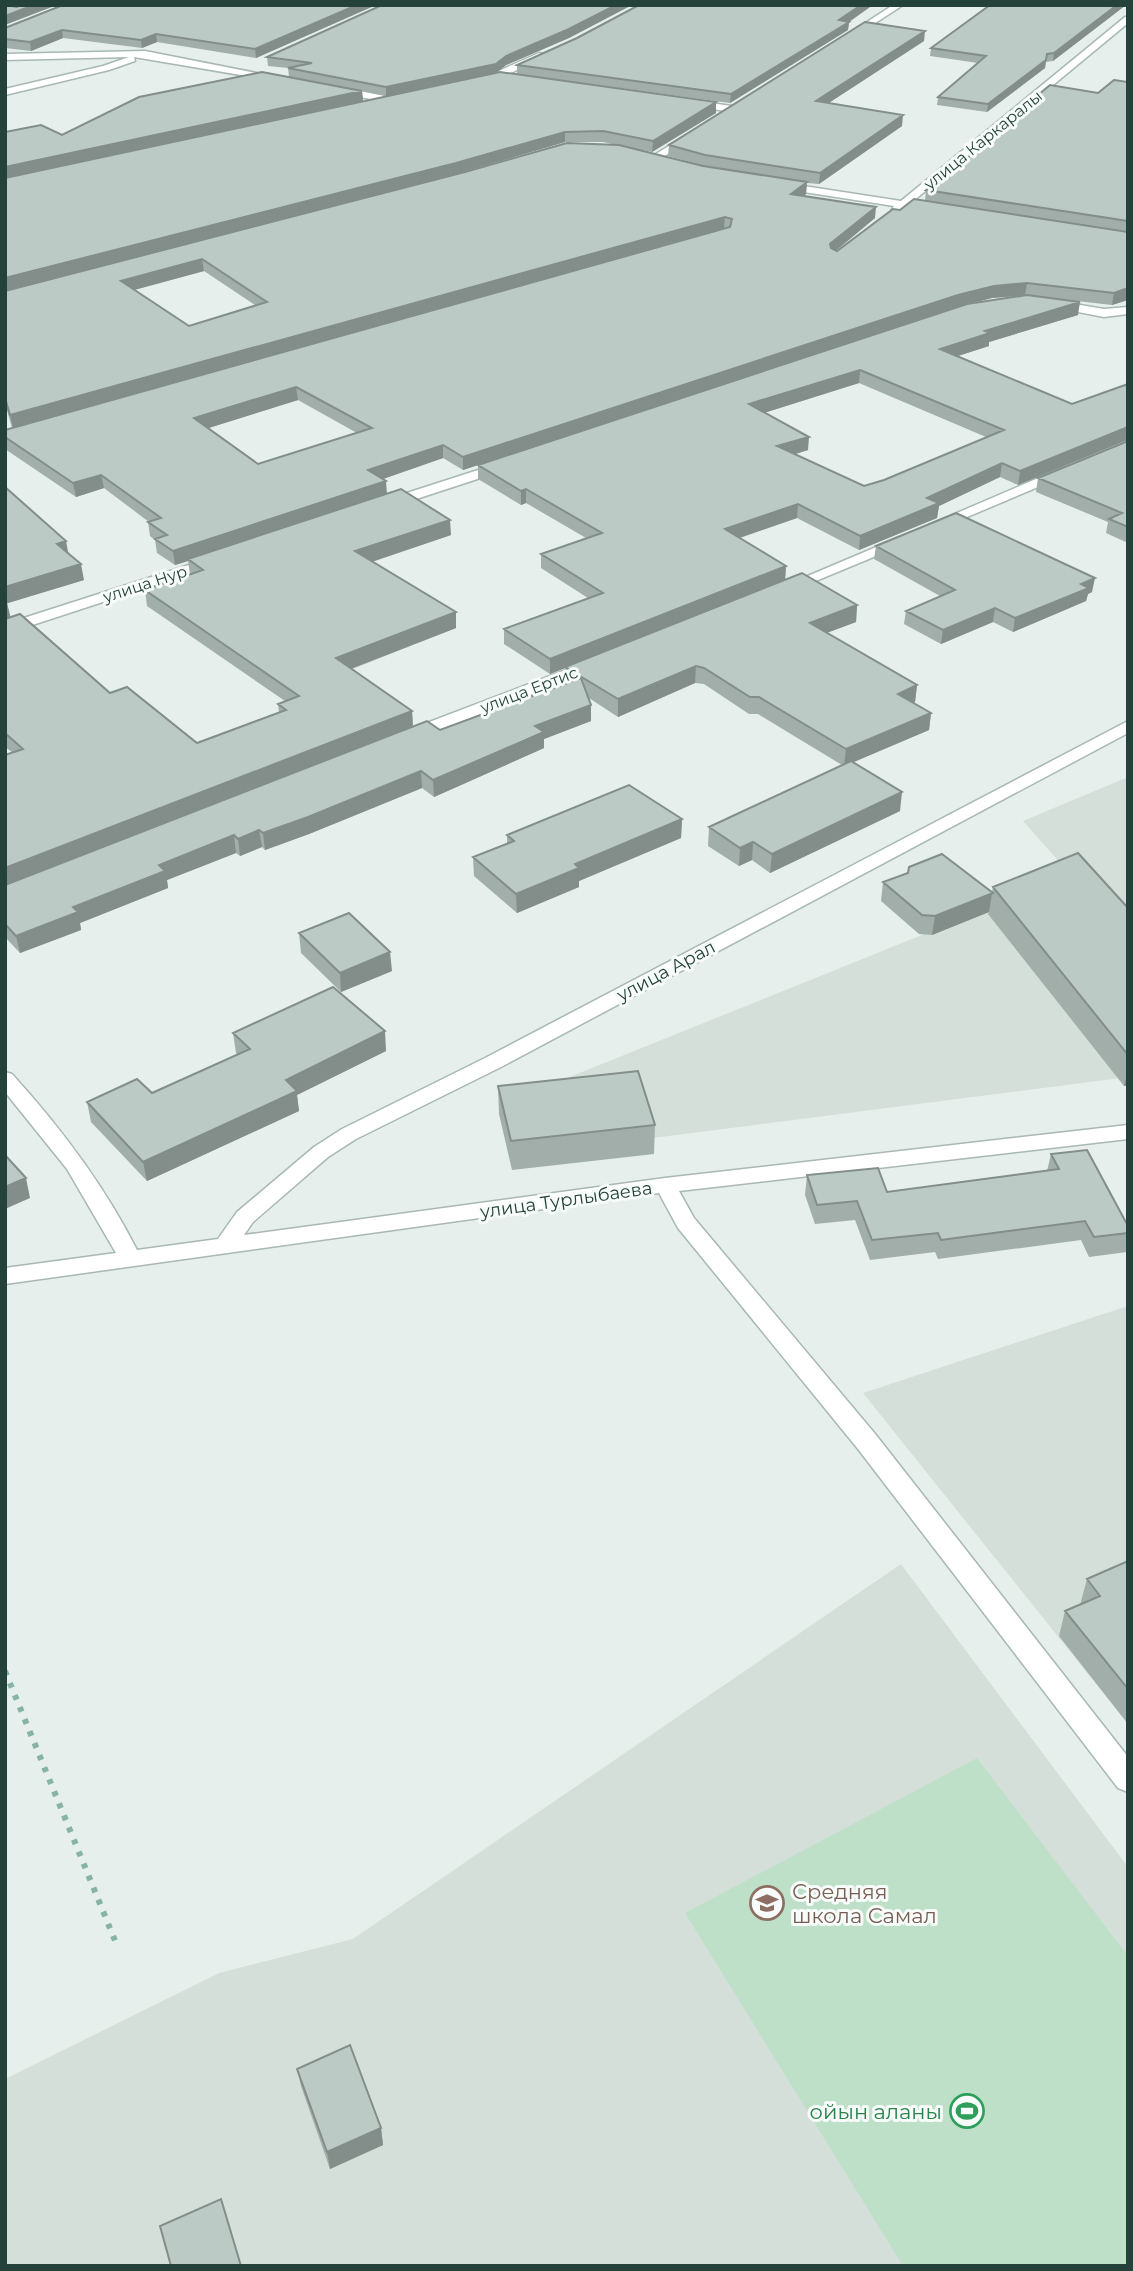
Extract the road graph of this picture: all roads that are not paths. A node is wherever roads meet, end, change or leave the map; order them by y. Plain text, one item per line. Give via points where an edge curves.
1 (899, 5) edge
2 (1128, 19) edge
3 (833, 46) edge
4 (548, 53) edge
5 (145, 54) junction
6 (5, 57) edge
7 (252, 66) dead end
8 (240, 71) junction
9 (500, 77) junction
10 (521, 78) edge
11 (295, 82) edge
12 (462, 86) edge
13 (322, 87) edge
14 (5, 92) edge
15 (402, 98) edge
16 (390, 100) junction
17 (682, 102) edge
18 (742, 103) edge
19 (363, 106) edge
20 (732, 109) junction
21 (721, 116) edge
22 (699, 130) edge
23 (644, 155) edge
24 (764, 182) edge
25 (904, 204) junction
26 (943, 210) edge
27 (884, 219) edge
28 (1034, 302) edge
29 (1128, 310) edge
30 (520, 460) edge
31 (1073, 468) edge
32 (379, 507) edge
33 (237, 554) edge
34 (764, 597) edge
35 (5, 629) edge
36 (607, 660) edge
37 (1128, 726) edge
38 (391, 743) edge
39 (5, 1079) edge
40 (1128, 1132) edge
41 (665, 1185) junction
42 (226, 1244) junction
43 (130, 1259) junction
44 (5, 1276) edge
45 (1128, 1779) edge

1 - 3 street
2 - 25 street, улица Каркаралы
4 - 9 street
5 - 6 street
5 - 8 street
5 - 14 street
7 - 8 street
8 - 11 street
9 - 10 street
9 - 12 street
13 - 16 street
15 - 16 street
16 - 19 street
17 - 20 street
18 - 20 street
20 - 21 street
22 - 23 street via 661,159
24 - 25 street
25 - 26 street
25 - 27 street, улица Каркаралы
28 - 29 street via 1104,313
30 - 32 street
31 - 34 street
33 - 35 street, улица Нур
36 - 38 street, улица Ертис
37 - 42 street, улица Арал via 349,1134 245,1217
39 - 43 street via 74,1159
40 - 41 street, улица Турлыбаева
41 - 42 street, улица Турлыбаева
41 - 45 street via 686,1223 867,1443
42 - 43 street, улица Турлыбаева
43 - 44 street, улица Турлыбаева

